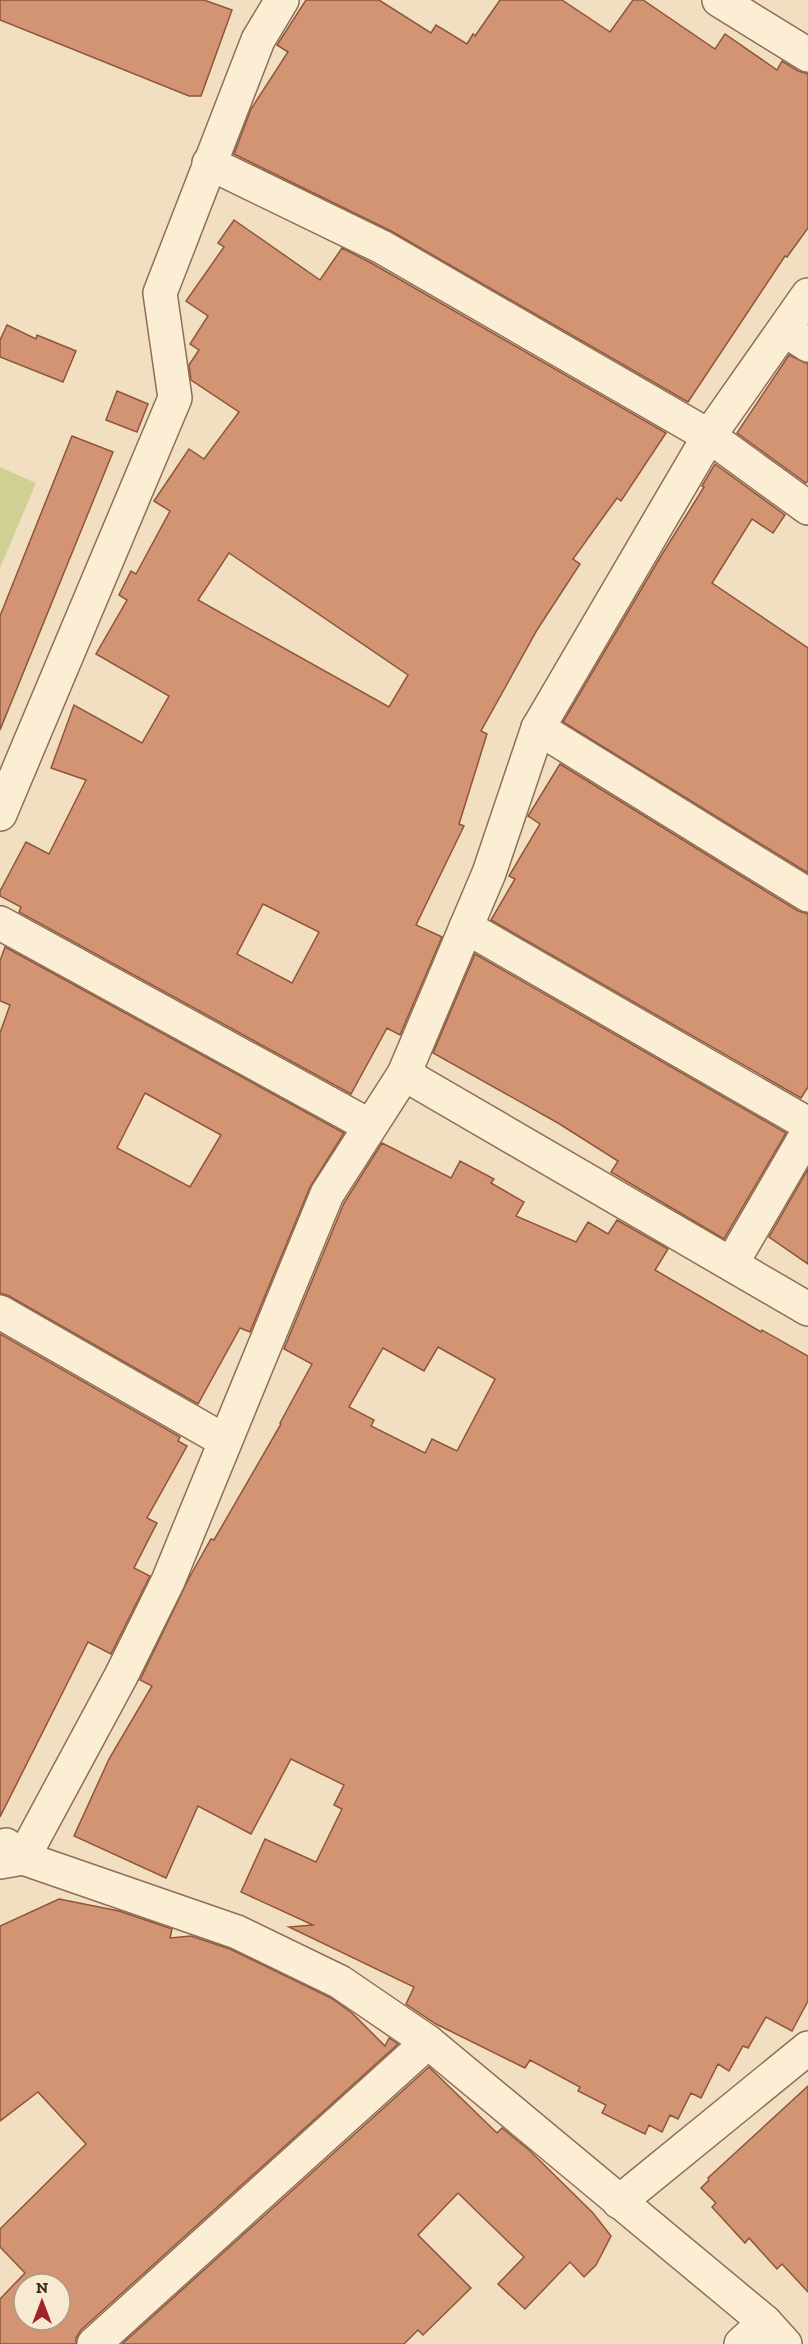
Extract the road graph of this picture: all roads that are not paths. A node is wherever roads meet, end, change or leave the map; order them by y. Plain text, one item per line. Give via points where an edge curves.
1 (282, 0) edge
2 (719, 0) edge
3 (808, 55) edge
4 (209, 163) junction
5 (808, 295) edge
6 (796, 338) edge
7 (709, 436) junction
8 (808, 508) edge
9 (538, 728) junction
10 (0, 814) edge
11 (808, 895) edge
12 (0, 923) edge
13 (466, 927) junction
14 (404, 1074) junction
15 (808, 1124) edge
16 (370, 1126) junction
17 (808, 1132) edge
18 (732, 1263) junction
19 (808, 1309) edge
20 (0, 1312) edge
21 (225, 1441) junction
22 (8, 1853) edge
23 (428, 2042) junction
24 (808, 2048) edge
25 (619, 2202) junction
26 (775, 2333) edge
27 (94, 2344) edge
28 (741, 2344) edge

1 - 4 street via 258,40
2 - 3 street
4 - 7 street via 382,247
4 - 10 street via 160,292 175,398
5 - 6 street
6 - 7 street
7 - 8 street
7 - 9 street
9 - 11 street
9 - 13 street via 489,873
12 - 16 street
13 - 14 street
13 - 15 street
14 - 16 street
14 - 18 street
16 - 21 street via 327,1194
17 - 18 street
18 - 19 street
20 - 21 street
21 - 22 street via 168,1581 121,1676
22 - 23 street via 237,1932 340,1982
23 - 25 street
23 - 27 street
24 - 25 street
25 - 26 street
26 - 28 street

